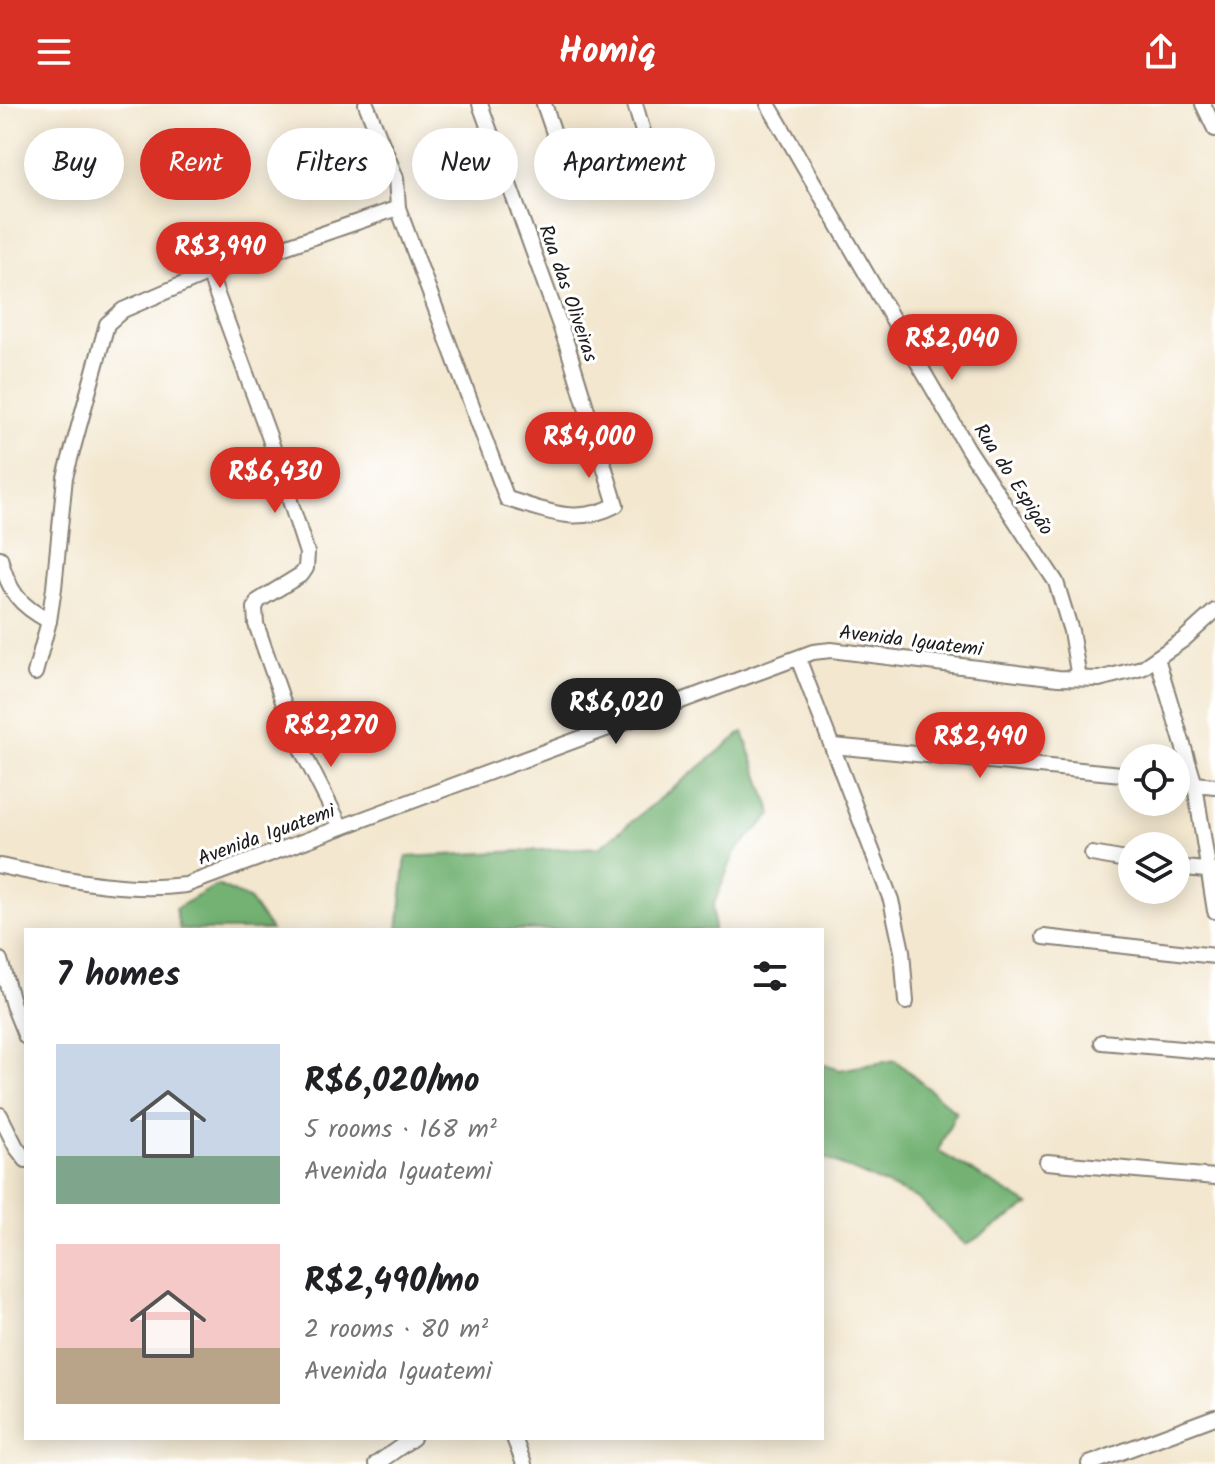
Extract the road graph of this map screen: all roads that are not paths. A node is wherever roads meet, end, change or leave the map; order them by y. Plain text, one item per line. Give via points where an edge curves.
1 (366, 104) edge
2 (480, 104) edge
3 (544, 104) edge
4 (635, 104) edge
5 (768, 104) edge
6 (1203, 104) edge
7 (552, 128) edge
8 (642, 128) edge
9 (1215, 129) edge
10 (398, 208) junction
11 (209, 273) junction
12 (0, 558) edge
13 (1215, 611) edge
14 (49, 621) junction
15 (798, 658) junction
16 (1157, 658) junction
17 (35, 673) dead end
18 (1079, 678) junction
19 (833, 746) junction
20 (1118, 774) edge
21 (1190, 784) edge
22 (1195, 785) junction
23 (1215, 786) edge
24 (341, 827) junction
25 (1092, 854) dead end
26 (1118, 859) edge
27 (0, 866) edge
28 (1190, 868) edge
29 (1211, 870) edge
30 (1215, 911) edge
31 (1044, 937) dead end
32 (1215, 956) edge
33 (0, 960) edge
34 (906, 1002) dead end
35 (24, 1032) edge
36 (1102, 1042) dead end
37 (1215, 1052) edge
38 (0, 1115) edge
39 (24, 1157) edge
40 (1047, 1162) dead end
41 (1215, 1177) edge
42 (1215, 1417) edge
43 (410, 1440) edge
44 (515, 1440) edge
45 (376, 1464) edge
46 (524, 1464) edge
47 (1089, 1464) edge

1 - 10 street via 396,178
2 - 10 street, Rua das Oliveiras via 567,345 616,505 597,515 565,515 507,499
3 - 7 street
4 - 8 street
5 - 18 street, Rua do Espigão via 968,449 1056,582
6 - 9 street
10 - 11 street
11 - 14 street via 123,310 107,324 65,477
11 - 24 street via 307,553 302,574 258,601 256,624 296,739
12 - 14 street via 14,595 27,610
13 - 16 street, Avenida Iguatemi
14 - 17 street
15 - 18 street, Avenida Iguatemi via 831,650
15 - 19 street
15 - 24 street, Avenida Iguatemi
16 - 18 street, Avenida Iguatemi via 1124,674
16 - 22 street
19 - 20 street
19 - 34 street via 891,900
21 - 22 street
22 - 23 street
22 - 29 street
24 - 27 street, Avenida Iguatemi via 186,885 157,889 91,885
25 - 26 street
28 - 29 street
29 - 30 street
31 - 32 street
33 - 35 street
36 - 37 street
38 - 39 street
40 - 41 street
42 - 47 street
43 - 45 street
44 - 46 street

